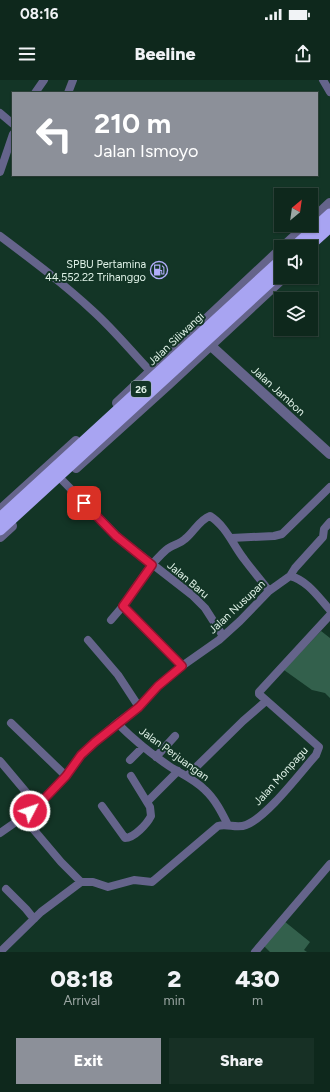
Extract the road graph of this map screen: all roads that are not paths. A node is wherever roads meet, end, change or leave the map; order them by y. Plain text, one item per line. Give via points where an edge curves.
1 (44, 80) edge
2 (73, 80) edge
3 (323, 80) edge
4 (37, 92) edge
5 (68, 92) edge
6 (330, 92) edge
7 (0, 113) edge
8 (12, 123) edge
9 (12, 137) edge
10 (0, 172) edge
11 (330, 203) edge
12 (318, 214) edge
13 (330, 214) edge
14 (330, 227) edge
15 (299, 232) edge
16 (330, 234) edge
17 (0, 236) edge
18 (290, 240) edge
19 (302, 240) edge
20 (316, 240) edge
21 (318, 245) edge
22 (274, 255) edge
23 (274, 266) edge
24 (274, 278) edge
25 (276, 284) edge
26 (210, 345) junction
27 (150, 371) junction
28 (109, 415) junction
29 (330, 454) edge
30 (62, 480) junction
31 (330, 487) edge
32 (0, 510) edge
33 (0, 518) edge
34 (330, 522) edge
35 (0, 530) edge
36 (0, 537) edge
37 (231, 538) junction
38 (152, 565) junction
39 (290, 576) junction
40 (269, 591) junction
41 (123, 606) junction
42 (330, 610) edge
43 (330, 615) edge
44 (111, 620) dead end
45 (222, 636) junction
46 (88, 640) dead end
47 (182, 666) junction
48 (266, 701) junction
49 (139, 707) junction
50 (11, 723) dead end
51 (117, 723) junction
52 (175, 736) dead end
53 (143, 746) junction
54 (156, 757) junction
55 (130, 760) dead end
56 (0, 761) edge
57 (178, 771) junction
58 (66, 776) junction
59 (131, 776) dead end
60 (187, 776) junction
61 (147, 802) junction
62 (37, 805) junction
63 (102, 806) dead end
64 (23, 817) junction
65 (228, 825) junction
66 (0, 833) edge
67 (330, 864) edge
68 (81, 882) junction
69 (6, 889) dead end
70 (34, 919) junction
71 (0, 952) edge
72 (255, 952) edge

1 - 4 street
2 - 5 street
3 - 6 street
7 - 8 street
9 - 10 street
11 - 12 street
13 - 19 highway
14 - 20 highway
15 - 18 street
16 - 21 street
17 - 27 street via 94,312
22 - 27 street
23 - 28 highway, Jalan Siliwangi / 26
24 - 35 highway, Jalan Siliwangi / 26
25 - 26 street
26 - 29 street, Jalan Jambon
26 - 30 street
27 - 28 street
28 - 32 street
28 - 33 highway, Jalan Siliwangi / 26
30 - 36 street
30 - 38 street, Jalan Baru via 116,536
31 - 37 street via 282,534
34 - 39 street, Jalan Nusupan via 324,529 323,537
37 - 38 street via 216,520 208,516 184,540 172,546
37 - 40 street
38 - 41 street
38 - 45 street, Jalan Baru via 200,602
39 - 40 street, Jalan Nusupan
39 - 42 street via 309,587
40 - 45 street, Jalan Nusupan
41 - 44 street
41 - 47 street
43 - 48 street via 259,692
45 - 47 street, Jalan Nusupan
46 - 49 street via 118,675
47 - 49 street, Jalan Nusupan via 158,686
48 - 60 street
48 - 65 street, Jalan Monpagu via 318,745 319,750 255,820 244,826
49 - 51 street, Jalan Nusupan
50 - 58 street
51 - 53 street, Jalan Perjuangan
51 - 58 street, Jalan Nusupan via 81,755
52 - 54 street
53 - 54 street, Jalan Perjuangan
53 - 55 street
54 - 57 street, Jalan Perjuangan
56 - 62 street
57 - 60 street, Jalan Perjuangan
57 - 61 street
58 - 62 street, Jalan Nusupan
59 - 61 street
60 - 65 street, Jalan Perjuangan via 210,795
61 - 63 street via 151,812 149,819 128,839 122,836
62 - 64 street, Jalan Nusupan
64 - 66 street, Jalan Nusupan
64 - 68 street
65 - 68 street, Jalan Monpagu via 215,828 152,882 134,880 108,887 93,882
67 - 72 street
68 - 70 street
69 - 70 street
70 - 71 street

